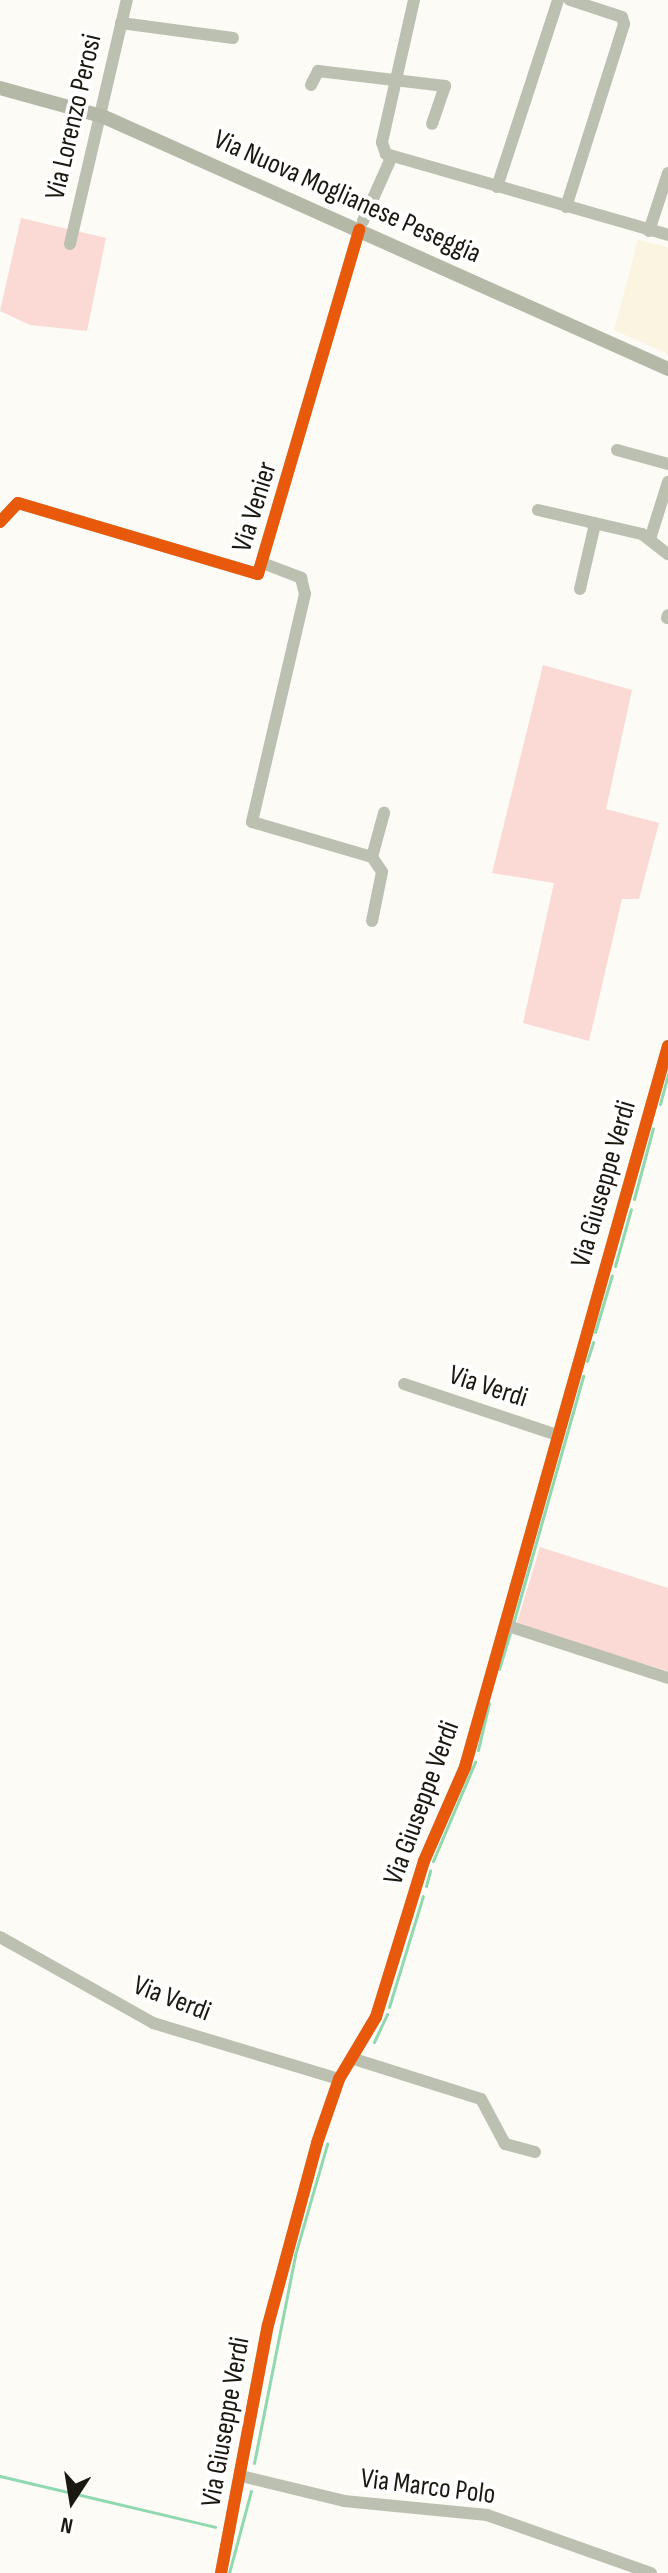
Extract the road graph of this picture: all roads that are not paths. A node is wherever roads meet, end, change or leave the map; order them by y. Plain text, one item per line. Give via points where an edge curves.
1 (127, 0) edge
2 (414, 0) edge
3 (558, 0) edge
4 (570, 0) edge
5 (121, 23) junction
6 (233, 38) dead end
7 (397, 76) junction
8 (311, 85) dead end
9 (0, 88) edge
10 (99, 115) junction
11 (432, 124) dead end
12 (391, 158) junction
13 (668, 173) edge
14 (497, 187) junction
15 (566, 207) junction
16 (361, 225) junction
17 (649, 231) junction
18 (668, 235) edge
19 (70, 244) dead end
20 (668, 369) edge
21 (617, 450) dead end
22 (668, 464) edge
23 (668, 482) edge
24 (538, 510) dead end
25 (0, 522) edge
26 (595, 524) junction
27 (650, 539) junction
28 (668, 554) edge
29 (265, 564) junction
30 (580, 589) dead end
31 (384, 813) dead end
32 (372, 857) junction
33 (372, 921) dead end
34 (668, 1046) edge
35 (404, 1384) dead end
36 (557, 1435) junction
37 (505, 1625) junction
38 (668, 1678) edge
39 (0, 1937) edge
40 (354, 2059) junction
41 (339, 2079) junction
42 (535, 2152) dead end
43 (241, 2476) junction
44 (221, 2573) edge
45 (651, 2573) edge

1 - 5 street, Via Lorenzo Perosi
2 - 7 street
3 - 14 street
4 - 15 street via 622,17 624,24
5 - 6 street
5 - 10 street, Via Lorenzo Perosi
7 - 8 street via 318,71
7 - 11 street via 445,86
7 - 12 street via 382,142
9 - 10 main road, Via Nuova Moglianese Peseggia
10 - 16 main road, Via Nuova Moglianese Peseggia
10 - 19 street, Via Lorenzo Perosi
12 - 14 street
12 - 16 street, Via Venier
13 - 17 street
14 - 15 street
15 - 17 street
16 - 20 main road, Via Nuova Moglianese Peseggia
16 - 29 street, Via Venier
17 - 18 street
21 - 22 street
23 - 27 street
24 - 26 street
25 - 29 street, Via Venier via 6,508 18,503 248,574
26 - 27 street
26 - 30 street
27 - 28 street
29 - 32 street, Via Venier via 301,578 305,594 252,822
31 - 32 street
32 - 33 street via 382,872
34 - 36 street, Via Giuseppe Verdi
35 - 36 street, Via Verdi
36 - 37 street, Via Giuseppe Verdi
37 - 38 street
37 - 40 street, Via Giuseppe Verdi via 465,1767
39 - 41 street, Via Verdi via 153,2023
40 - 41 street, Via Giuseppe Verdi
40 - 42 street via 481,2099 505,2144
41 - 43 street, Via Giuseppe Verdi via 268,2325
43 - 44 street, Via Giuseppe Verdi
43 - 45 street, Via Marco Polo via 344,2501 487,2515

